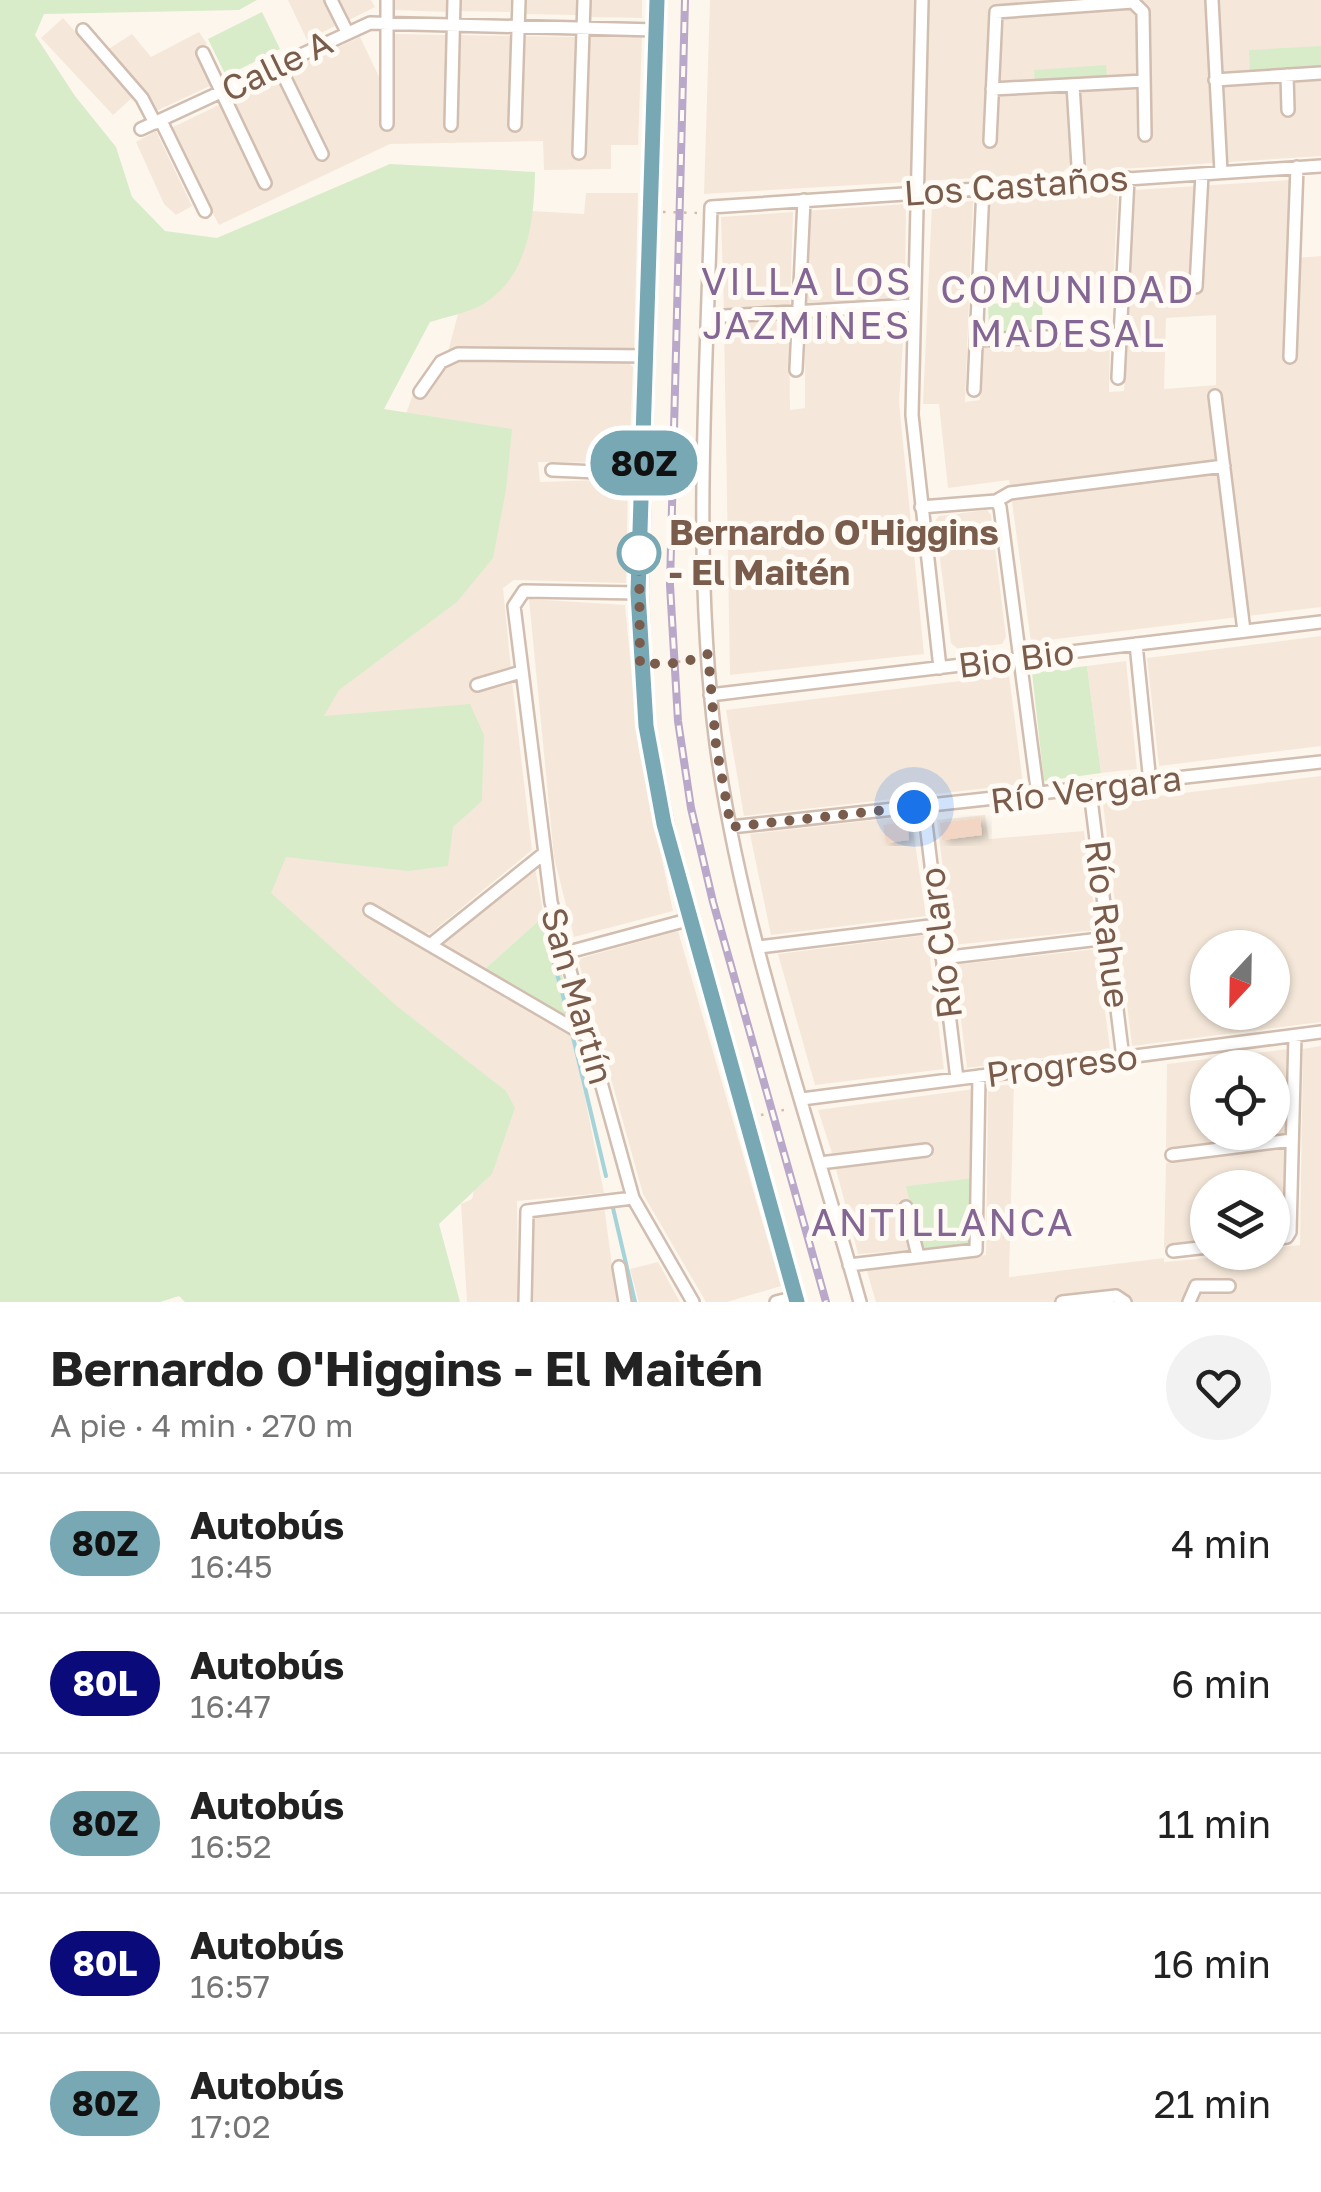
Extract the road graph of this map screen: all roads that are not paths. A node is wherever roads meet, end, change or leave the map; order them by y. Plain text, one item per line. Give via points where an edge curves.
1 (331, 0) edge
2 (387, 0) edge
3 (454, 0) edge
4 (519, 0) edge
5 (584, 0) edge
6 (657, 0) edge
7 (922, 0) edge
8 (1212, 0) edge
9 (387, 22) junction
10 (453, 24) junction
11 (518, 26) junction
12 (583, 28) junction
13 (84, 30) dead end
14 (657, 30) junction
15 (347, 32) junction
16 (204, 53) dead end
17 (279, 66) junction
18 (1321, 72) edge
19 (1286, 75) junction
20 (1215, 80) junction
21 (1144, 81) junction
22 (1073, 84) junction
23 (992, 89) junction
24 (222, 92) junction
25 (1288, 110) dead end
26 (158, 122) junction
27 (387, 124) dead end
28 (515, 125) dead end
29 (451, 126) dead end
30 (141, 129) dead end
31 (1144, 135) dead end
32 (990, 142) dead end
33 (579, 153) dead end
34 (322, 154) dead end
35 (1321, 166) edge
36 (1297, 168) junction
37 (1221, 172) junction
38 (1202, 174) junction
39 (1128, 178) junction
40 (1079, 182) junction
41 (265, 183) dead end
42 (983, 188) junction
43 (918, 192) junction
44 (804, 200) junction
45 (205, 211) dead end
46 (1196, 287) dead end
47 (914, 305) junction
48 (798, 312) junction
49 (708, 316) junction
50 (1120, 334) junction
51 (976, 340) junction
52 (647, 356) junction
53 (1290, 357) dead end
54 (796, 370) dead end
55 (1118, 378) dead end
56 (974, 390) dead end
57 (420, 392) dead end
58 (1215, 396) dead end
59 (1224, 466) junction
60 (552, 470) dead end
61 (643, 474) junction
62 (996, 501) junction
63 (921, 507) junction
64 (638, 593) junction
65 (1321, 622) edge
66 (1244, 632) junction
67 (1136, 644) junction
68 (1020, 658) junction
69 (940, 668) junction
70 (522, 672) junction
71 (477, 685) dead end
72 (710, 695) junction
73 (1321, 762) edge
74 (1150, 784) junction
75 (1090, 791) junction
76 (1038, 796) junction
77 (924, 808) junction
78 (731, 827) junction
79 (542, 856) junction
80 (370, 910) dead end
81 (691, 919) junction
82 (938, 925) junction
83 (1108, 938) junction
84 (430, 945) junction
85 (759, 946) junction
86 (565, 954) junction
87 (942, 958) junction
88 (1321, 1032) edge
89 (1294, 1036) junction
90 (588, 1037) junction
91 (1123, 1058) junction
92 (979, 1076) junction
93 (957, 1079) junction
94 (802, 1099) junction
95 (1292, 1140) junction
96 (926, 1150) dead end
97 (1172, 1154) dead end
98 (820, 1163) junction
99 (1290, 1188) edge
100 (633, 1198) junction
101 (906, 1207) dead end
102 (1190, 1250) edge
103 (1172, 1252) dead end
104 (918, 1256) junction
105 (849, 1265) junction
106 (619, 1267) dead end
107 (1229, 1286) dead end
108 (797, 1299) edge
109 (525, 1302) edge
110 (625, 1302) edge
111 (693, 1302) edge
112 (776, 1302) edge
113 (860, 1302) edge
114 (1063, 1302) edge
115 (1125, 1302) edge
116 (1190, 1302) edge

1 - 15 street
2 - 9 street
3 - 10 street
4 - 11 street
5 - 12 street
6 - 14 street
7 - 43 street
8 - 20 street
9 - 10 street, Calle A
9 - 15 street, Calle A
9 - 27 street
10 - 11 street, Calle A
10 - 29 street
11 - 12 street, Calle A
11 - 28 street
12 - 14 street, Calle A
12 - 33 street
13 - 26 street
14 - 52 street
15 - 17 street, Calle A
16 - 24 street
17 - 24 street, Calle A
17 - 34 street
18 - 19 street
19 - 20 street
19 - 25 street
20 - 37 street
21 - 22 street
21 - 23 street via 1142,12 1133,2 996,12
21 - 31 street
22 - 23 street
22 - 40 street
23 - 32 street
24 - 26 street, Calle A
24 - 41 street
26 - 30 street, Calle A
26 - 45 street
35 - 36 street, Los Castaños
36 - 37 street, Los Castaños
36 - 53 street
37 - 38 street, Los Castaños
38 - 39 street, Los Castaños
38 - 46 street
39 - 40 street, Los Castaños
39 - 50 street
40 - 42 street, Los Castaños
42 - 43 street, Los Castaños
42 - 51 street
43 - 44 street, Los Castaños
43 - 47 street
44 - 48 street
44 - 49 street, Los Castaños via 711,207
47 - 48 street
47 - 63 street via 912,409
48 - 49 street
48 - 54 street
49 - 72 street
50 - 51 street
50 - 55 street
51 - 56 street
52 - 57 street via 458,354 436,366
52 - 61 street
58 - 59 street
59 - 62 street via 1010,493
59 - 66 street
60 - 61 street
61 - 64 street
62 - 63 street
62 - 68 street
63 - 69 street
64 - 70 street, San Martín via 518,594
64 - 81 street via 658,803
65 - 66 street, Bio Bio
66 - 67 street, Bio Bio
67 - 68 street, Bio Bio
67 - 74 street
68 - 69 street, Bio Bio
68 - 76 street
69 - 72 street, Bio Bio
70 - 71 street
70 - 79 street, San Martín
72 - 78 street
73 - 74 street, Río Vergara
74 - 75 street, Río Vergara
75 - 76 street, Río Vergara
75 - 83 street, Río Rahue
76 - 77 street, Río Vergara
77 - 78 street, Río Vergara
77 - 82 street, Río Claro
78 - 85 street
79 - 84 street
79 - 86 street, San Martín
80 - 84 street
81 - 86 street
81 - 108 street
82 - 85 street
82 - 87 street, Río Claro
83 - 87 street
83 - 91 street, Río Rahue
84 - 90 street
85 - 94 street
86 - 90 street, San Martín
87 - 93 street, Río Claro
88 - 89 street, Progreso
89 - 91 street, Progreso
89 - 95 street
90 - 100 street, San Martín
91 - 92 street, Progreso
92 - 93 street, Progreso
92 - 104 street via 976,1250
93 - 94 street, Progreso
94 - 98 street
95 - 97 street
95 - 99 street
96 - 98 street
98 - 105 street
100 - 109 street via 527,1211
100 - 111 street, San Martín
101 - 104 street
102 - 103 street
104 - 105 street
105 - 113 street
106 - 110 street
107 - 116 street via 1196,1286
108 - 112 street
114 - 115 street via 1116,1296

